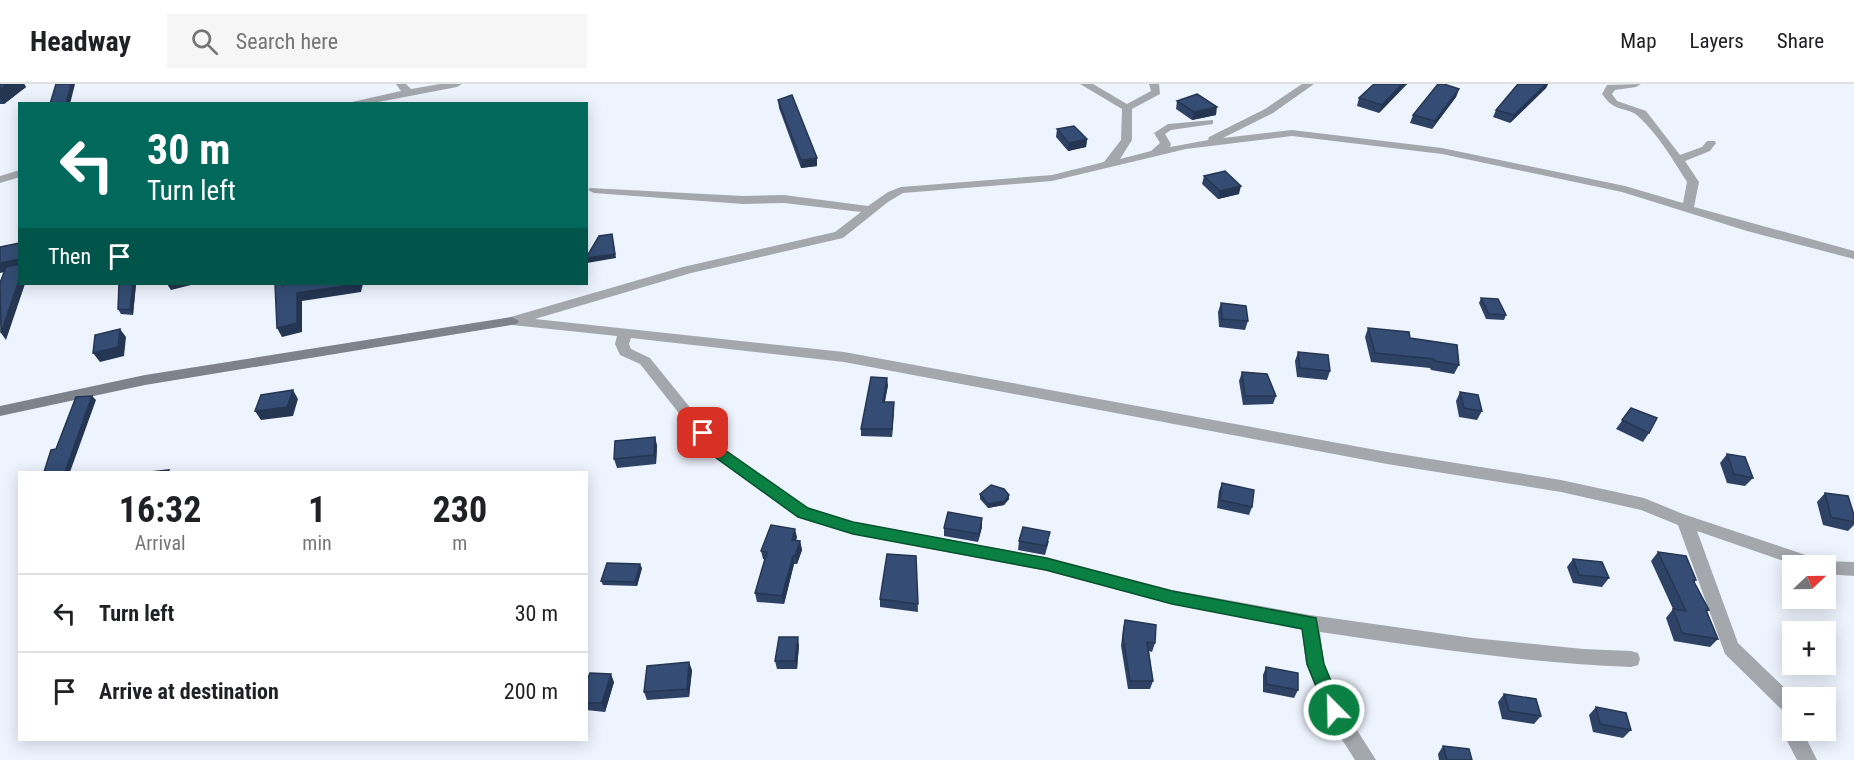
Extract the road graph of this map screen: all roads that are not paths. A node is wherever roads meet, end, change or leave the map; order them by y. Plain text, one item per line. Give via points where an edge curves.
1 (457, 84) edge
2 (1085, 84) edge
3 (1154, 84) edge
4 (1309, 84) edge
5 (1636, 84) edge
6 (404, 88) edge
7 (355, 102) edge
8 (1127, 108) junction
9 (1209, 122) dead end
10 (1204, 143) junction
11 (1711, 143) dead end
12 (1154, 154) junction
13 (1678, 160) junction
14 (1106, 166) junction
15 (18, 174) edge
16 (0, 180) edge
17 (594, 190) dead end
18 (1688, 208) junction
19 (870, 210) junction
20 (1854, 255) edge
21 (512, 321) junction
22 (625, 334) junction
23 (0, 411) edge
24 (1685, 521) junction
25 (1787, 555) edge
26 (1836, 568) edge
27 (1854, 569) edge
28 (1310, 623) junction
29 (1631, 659) dead end
30 (1782, 697) edge
31 (1797, 741) edge
32 (1366, 760) edge
33 (1807, 760) edge

1 - 6 street
2 - 8 street
3 - 8 street via 1156,92
4 - 10 street via 1269,111
5 - 13 street via 1611,87 1608,94 1612,103 1642,113
6 - 7 street
8 - 14 street via 1130,134
9 - 12 street via 1168,127 1159,133 1166,144
10 - 12 street
10 - 18 street via 1292,134 1442,150 1625,189
11 - 13 street via 1706,149
12 - 14 street
13 - 18 street via 1693,182
14 - 19 street via 1052,178 901,190
15 - 16 street
17 - 19 street via 784,199
18 - 20 street
19 - 21 street via 853,228 839,235 688,270
21 - 22 street
21 - 23 main road via 145,380
22 - 24 street via 844,357 1387,458 1561,486 1644,504
22 - 28 street via 625,352 645,361 717,451 803,513 853,528 1046,564 1172,597
24 - 25 street
24 - 30 street via 1731,648
26 - 27 street
28 - 29 street via 1473,646
28 - 32 street via 1319,674 1334,710
31 - 33 street

